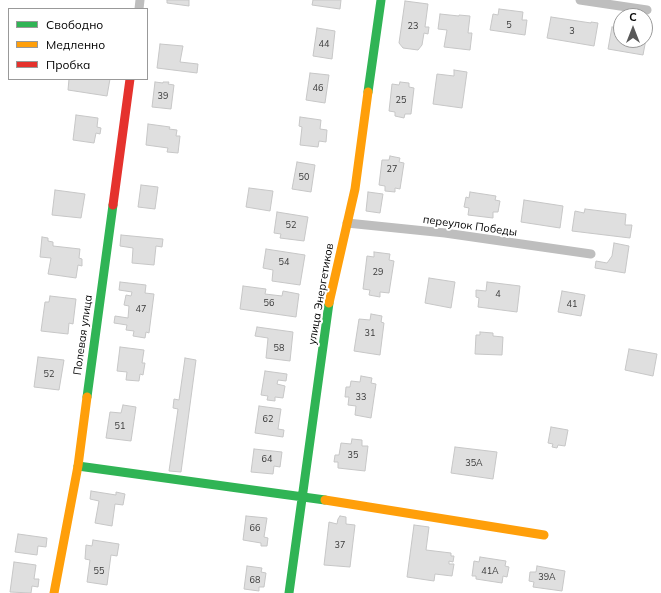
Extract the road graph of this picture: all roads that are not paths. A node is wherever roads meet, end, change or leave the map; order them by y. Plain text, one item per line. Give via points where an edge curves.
1 (382, 0) edge
2 (580, 0) edge
3 (634, 8) edge
4 (130, 80) edge
5 (347, 223) junction
6 (590, 254) dead end
7 (78, 466) junction
8 (302, 496) junction
9 (544, 535) dead end
10 (54, 593) edge
11 (289, 593) edge

1 - 5 street, улица Энергетиков via 355,189
2 - 3 street
4 - 7 street, Полевая улица
5 - 6 street, переулок Победы
5 - 8 street, улица Энергетиков via 330,296
7 - 8 street
7 - 10 street, Полевая улица
8 - 9 street
8 - 11 street, улица Энергетиков

